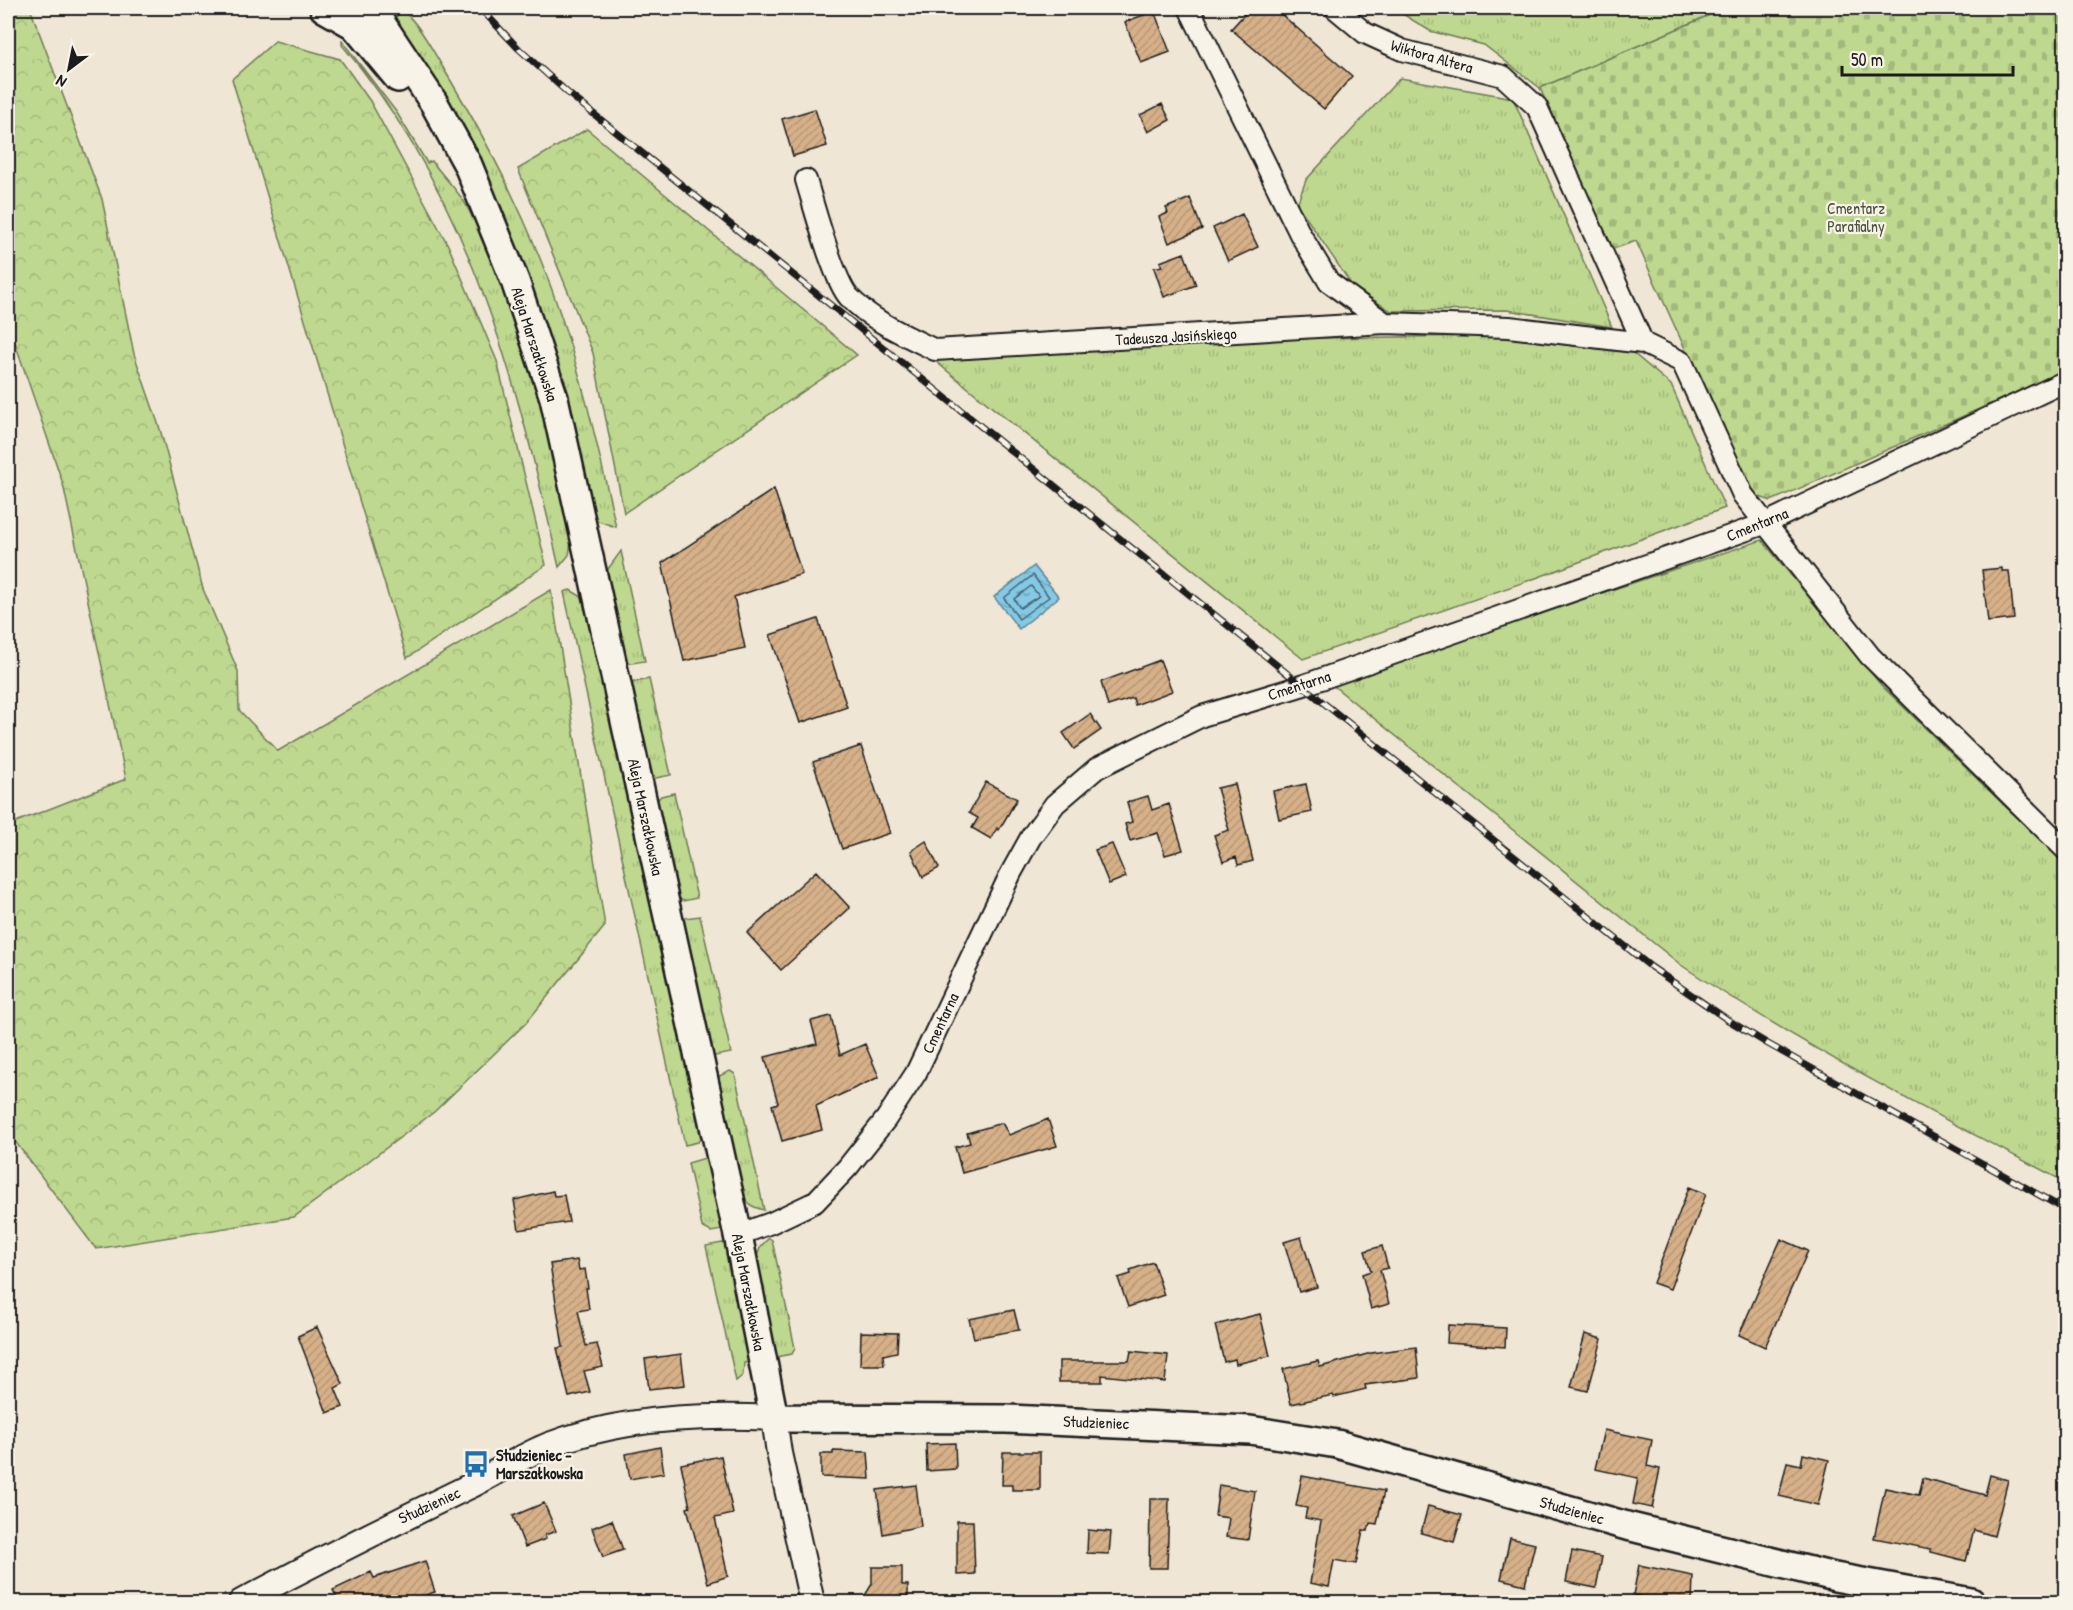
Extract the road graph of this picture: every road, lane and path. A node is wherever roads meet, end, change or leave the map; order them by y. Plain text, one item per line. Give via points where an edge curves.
1 (324, 8) edge
2 (371, 8) edge
3 (1189, 8) edge
4 (1335, 8) edge
5 (806, 180) dead end
6 (490, 223) junction
7 (1385, 323) junction
8 (1643, 343) junction
9 (2066, 381) edge
10 (1764, 524) junction
11 (2066, 850) edge
12 (738, 1235) junction
13 (774, 1418) junction
14 (241, 1602) edge
15 (812, 1602) edge
16 (1971, 1602) edge

1 - 6 main road, Aleja Marszałkowska via 354,25 390,66
2 - 6 main road, Aleja Marszałkowska via 451,134 468,165
3 - 7 street via 1300,234 1329,282
4 - 8 street, Wiktora Altera via 1365,33 1402,50 1503,76 1537,107
5 - 7 street, Tadeusza Jasińskiego via 848,296 884,325 935,350
6 - 12 main road, Aleja Marszałkowska via 554,398
7 - 8 street, Tadeusza Jasińskiego via 1509,327
8 - 10 street, Tadeusza Jasińskiego via 1682,362 1743,495
9 - 10 street, Cmentarna
10 - 11 street, Tadeusza Jasińskiego via 1870,656
10 - 12 street, Cmentarna via 1304,685 1202,716 1097,768 1055,804 1031,837 916,1073 886,1119 815,1202
12 - 13 main road, Aleja Marszałkowska
13 - 14 street, Studzieniec via 670,1418 550,1445
13 - 15 street
13 - 16 main road, Studzieniec via 1006,1419 1250,1430 1337,1444 1627,1526 1835,1577

